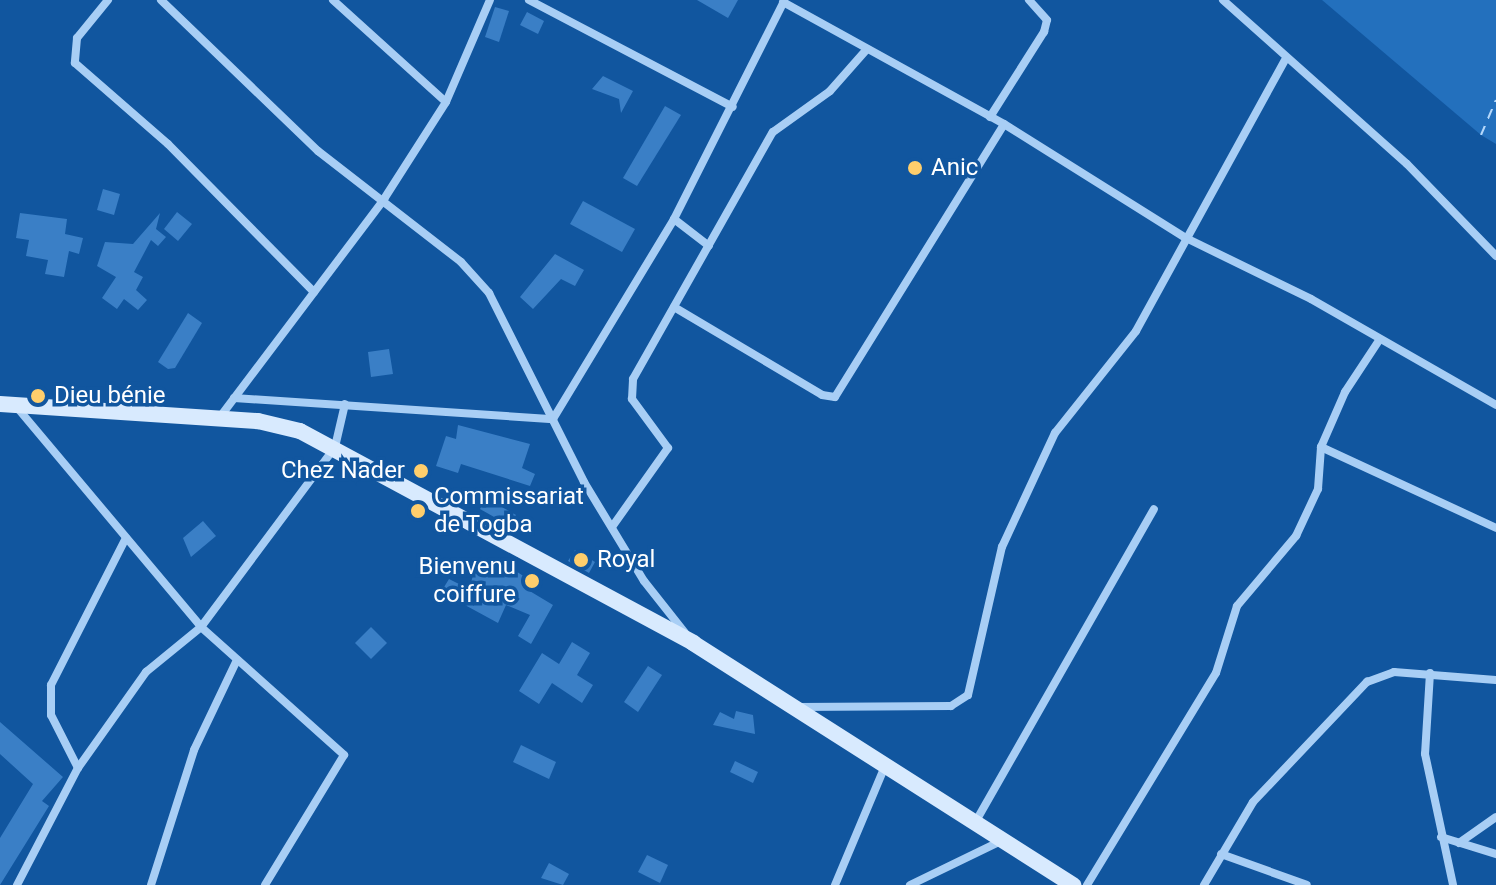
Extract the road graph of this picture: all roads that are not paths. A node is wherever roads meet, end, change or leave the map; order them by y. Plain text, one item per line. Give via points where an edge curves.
1 (108, 0) edge
2 (161, 0) edge
3 (333, 0) edge
4 (490, 0) edge
5 (529, 0) edge
6 (1029, 0) edge
7 (1223, 0) edge
8 (784, 1) edge
9 (867, 49) junction
10 (1285, 60) junction
11 (446, 102) junction
12 (733, 107) junction
13 (990, 117) junction
14 (1004, 124) junction
15 (384, 199) junction
16 (674, 219) junction
17 (1186, 238) junction
18 (709, 246) junction
19 (1496, 256) edge
20 (314, 292) junction
21 (674, 307) junction
22 (1378, 342) junction
23 (234, 398) junction
24 (7, 404) edge
25 (345, 404) junction
26 (1496, 405) edge
27 (219, 419) junction
28 (553, 419) junction
29 (335, 447) junction
30 (1321, 447) junction
31 (1154, 509) dead end
32 (612, 527) junction
33 (1496, 528) edge
34 (126, 538) junction
35 (201, 627) junction
36 (693, 643) junction
37 (237, 660) junction
38 (1430, 673) junction
39 (1496, 680) edge
40 (795, 707) junction
41 (885, 765) junction
42 (78, 768) junction
43 (1496, 817) edge
44 (976, 821) junction
45 (1441, 837) junction
46 (1004, 839) junction
47 (1459, 843) junction
48 (1221, 854) junction
49 (1496, 854) edge
50 (17, 885) edge
51 (151, 885) edge
52 (265, 885) edge
53 (835, 885) edge
54 (910, 885) edge
55 (1073, 885) edge
56 (1087, 885) edge
57 (1204, 885) edge
58 (1307, 885) edge
59 (1453, 885) edge

1 - 20 street via 77,38 75,63 168,144
2 - 15 street via 318,151
3 - 11 street
4 - 11 street
5 - 12 street
6 - 13 street via 1047,20 1044,32
7 - 10 street
8 - 9 street
8 - 12 street
9 - 13 street
9 - 18 street via 830,91 773,132
10 - 17 street
10 - 19 street via 1407,164
11 - 15 street
12 - 16 street
13 - 14 street
14 - 17 street
14 - 21 street via 835,397 822,395
15 - 20 street
15 - 28 street via 489,293
16 - 18 street
16 - 28 street
17 - 22 street via 1311,299
17 - 40 street via 1136,331 1055,433 1002,547 961,703
18 - 21 street
20 - 23 street
21 - 32 street via 630,388 632,399 666,440 665,456
22 - 26 street
22 - 30 street via 1345,392
23 - 25 street
23 - 27 street
24 - 27 street
24 - 34 street
25 - 28 street
25 - 29 street
27 - 29 street via 279,425
28 - 32 street
29 - 35 street
29 - 36 street
30 - 33 street
30 - 56 street via 1318,489 1296,536 1237,606 1216,673
31 - 44 street
32 - 36 street
34 - 35 street
34 - 42 street via 51,685 51,715
35 - 37 street
35 - 42 street via 146,672
36 - 40 street
37 - 51 street via 194,750
37 - 52 street via 344,755
38 - 39 street
38 - 45 street via 1425,754
38 - 48 street via 1394,672 1367,682 1253,802
40 - 41 street
41 - 44 street
41 - 53 street
42 - 50 street
43 - 47 street
44 - 46 street
45 - 47 street
45 - 59 street
46 - 54 street
46 - 55 street
47 - 49 street
48 - 57 street
48 - 58 street

